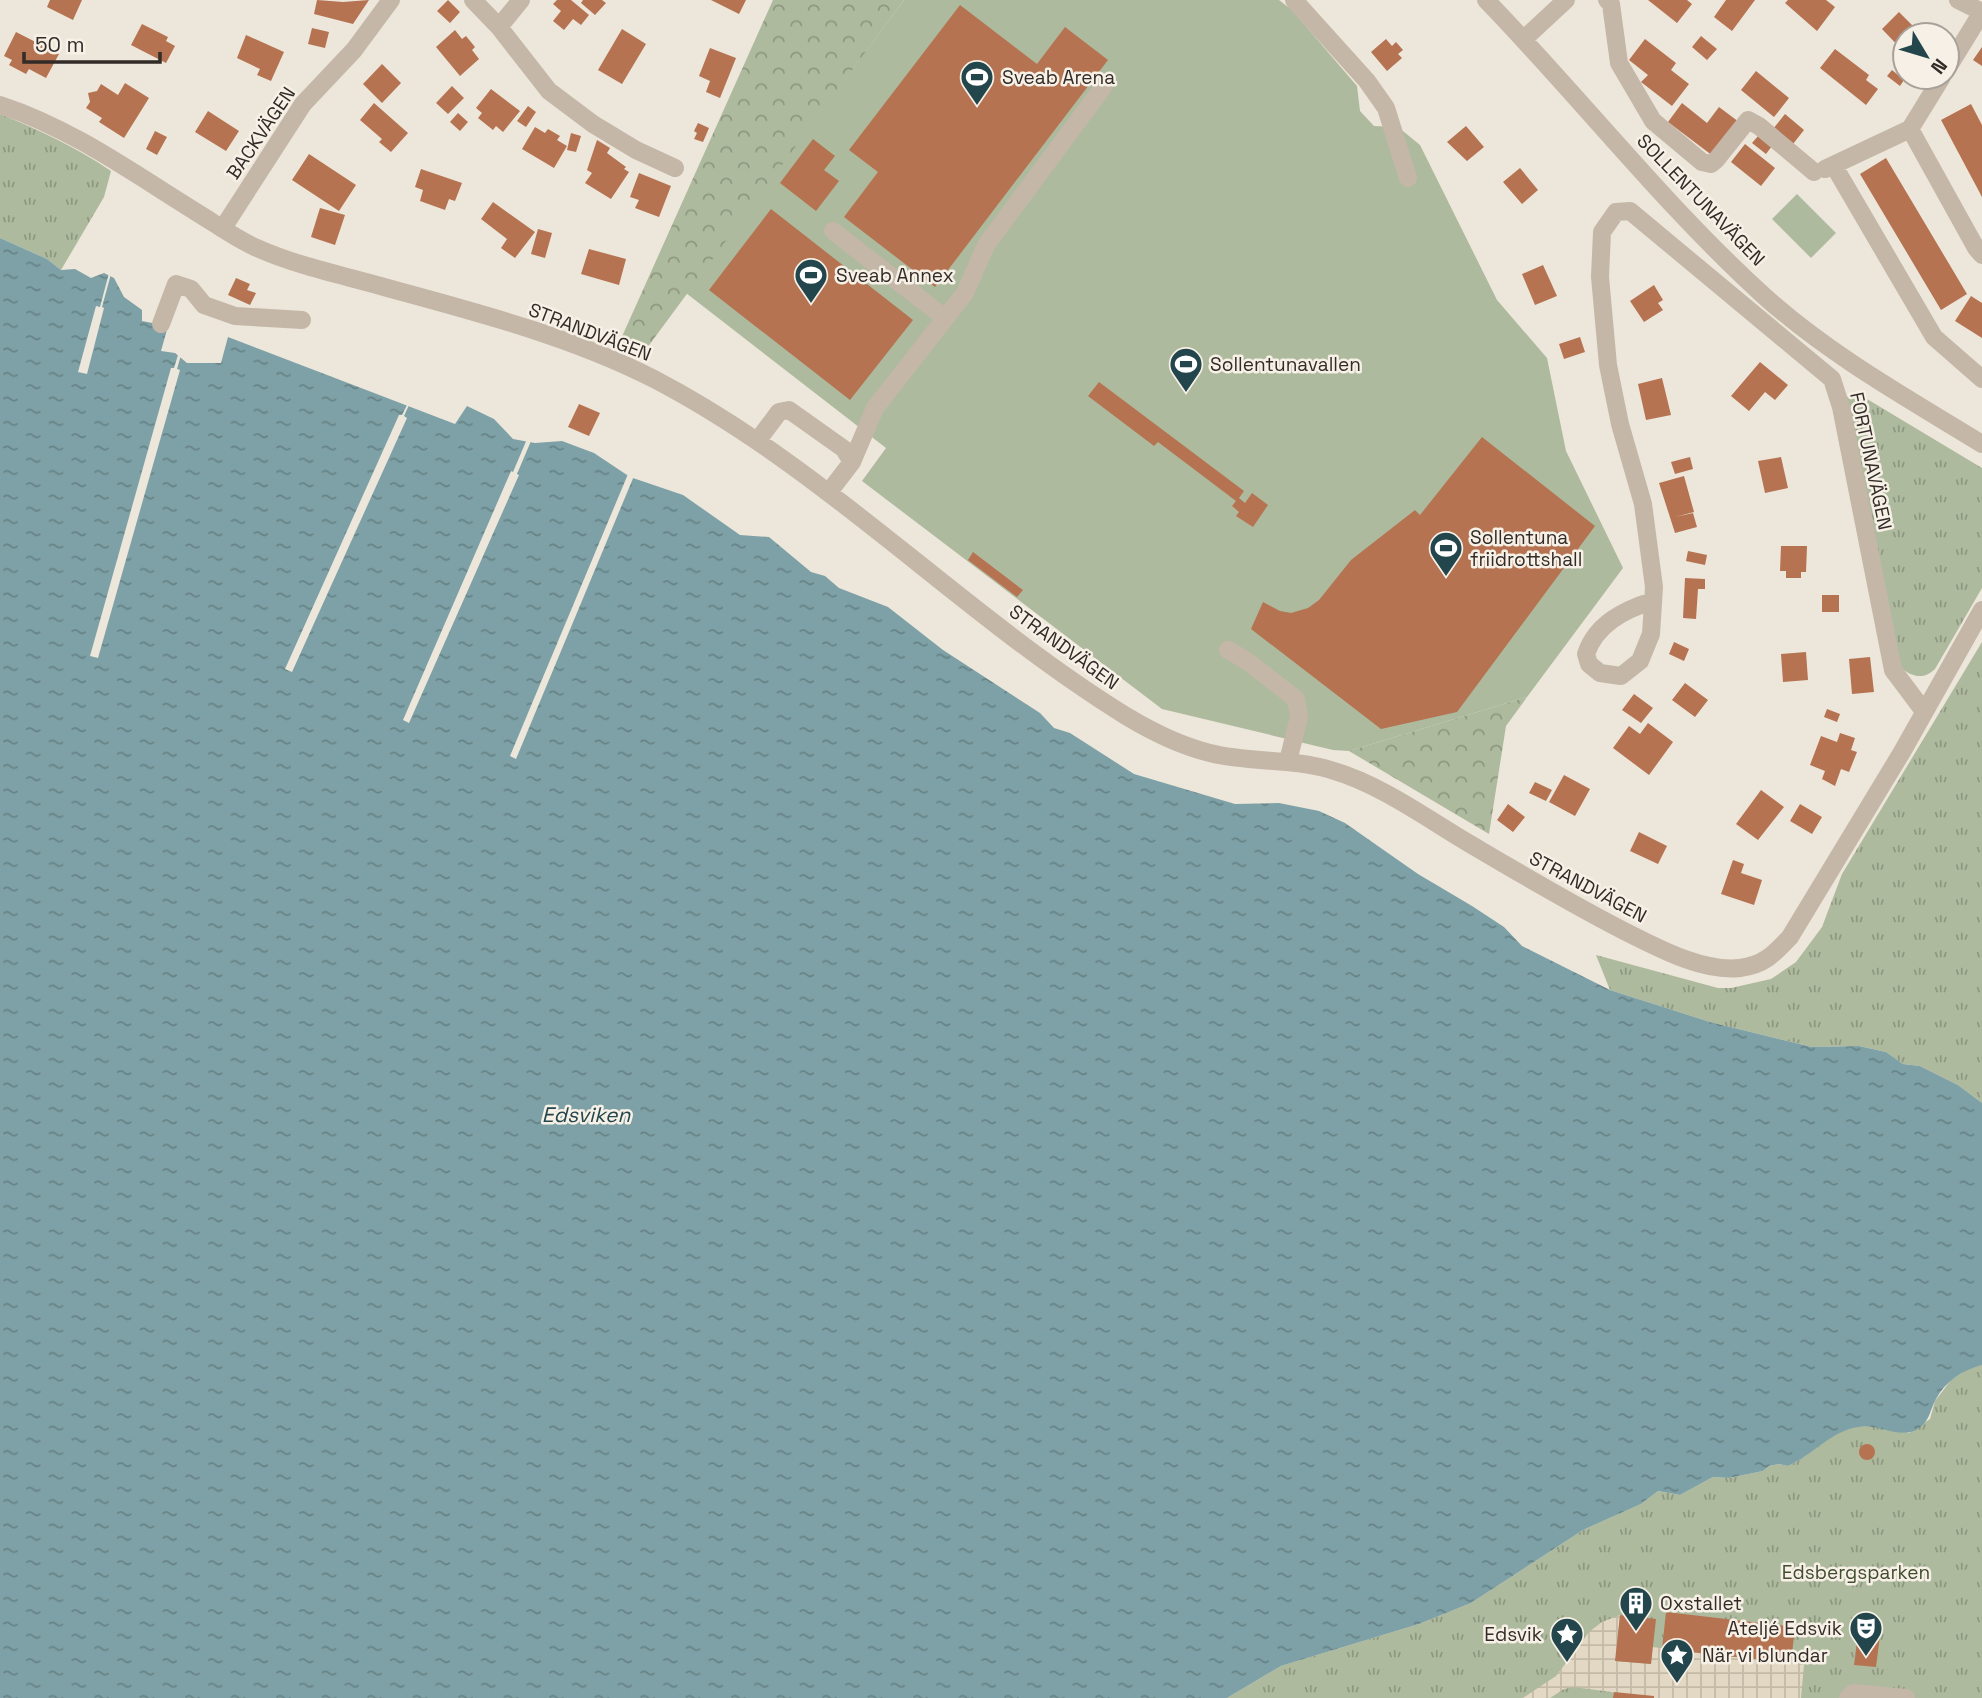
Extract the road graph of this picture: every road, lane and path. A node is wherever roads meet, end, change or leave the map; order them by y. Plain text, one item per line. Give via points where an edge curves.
1 (391, 0) edge
2 (473, 0) edge
3 (521, 0) edge
4 (1294, 0) edge
5 (1486, 0) edge
6 (1566, 0) edge
7 (1607, 0) edge
8 (1958, 0) edge
9 (1982, 12) edge
10 (499, 27) junction
11 (1524, 39) junction
12 (1961, 46) edge
13 (1104, 86) dead end
14 (1933, 91) edge
15 (0, 105) edge
16 (1910, 129) junction
17 (1834, 166) junction
18 (674, 168) dead end
19 (1408, 178) dead end
20 (223, 228) junction
21 (833, 231) dead end
22 (1982, 255) edge
23 (945, 318) junction
24 (302, 320) dead end
25 (162, 324) dead end
26 (1982, 379) edge
27 (758, 440) junction
28 (1982, 444) edge
29 (852, 462) junction
30 (829, 492) junction
31 (1652, 601) junction
32 (1982, 610) edge
33 (1228, 650) dead end
34 (1923, 710) junction
35 (1288, 761) junction
36 (1850, 1695) edge
37 (1906, 1698) edge

1 - 20 street, BACKVÄGEN via 354,50 303,104
2 - 10 street
3 - 10 street
4 - 19 street via 1386,107
5 - 11 street, SOLLENTUNAVÄGEN
6 - 11 street
7 - 17 street via 1619,63 1653,121 1702,162 1716,160 1748,120 1809,174
8 - 9 street
9 - 12 street
10 - 18 street via 549,91 593,124
11 - 28 street, SOLLENTUNAVÄGEN via 1702,237 1765,297 1836,354
13 - 23 street via 986,245 965,293
14 - 16 street
15 - 20 street, STRANDVÄGEN via 35,116
16 - 17 street
16 - 22 street
17 - 26 street via 1934,337
20 - 27 street, STRANDVÄGEN via 255,248 503,321 613,359
21 - 23 street
23 - 29 street via 875,408
24 - 25 street via 236,316 204,306 191,289 177,284
27 - 29 street via 779,412 789,410 844,449
27 - 30 street, STRANDVÄGEN
29 - 30 street
30 - 35 street, STRANDVÄGEN via 1026,648 1134,721 1211,753
31 - 31 street, FORTUNAVÄGEN via 1621,613 1599,632 1586,654 1592,668 1621,676 1640,661 1651,634
31 - 34 street, FORTUNAVÄGEN via 1643,504 1608,365 1602,232 1616,212 1630,211 1832,379 1893,670
32 - 34 street, STRANDVÄGEN
33 - 35 street via 1296,699 1299,717
34 - 35 street, STRANDVÄGEN via 1790,937 1768,960 1737,969 1704,965 1654,946 1527,879 1380,789 1330,769
36 - 37 street

